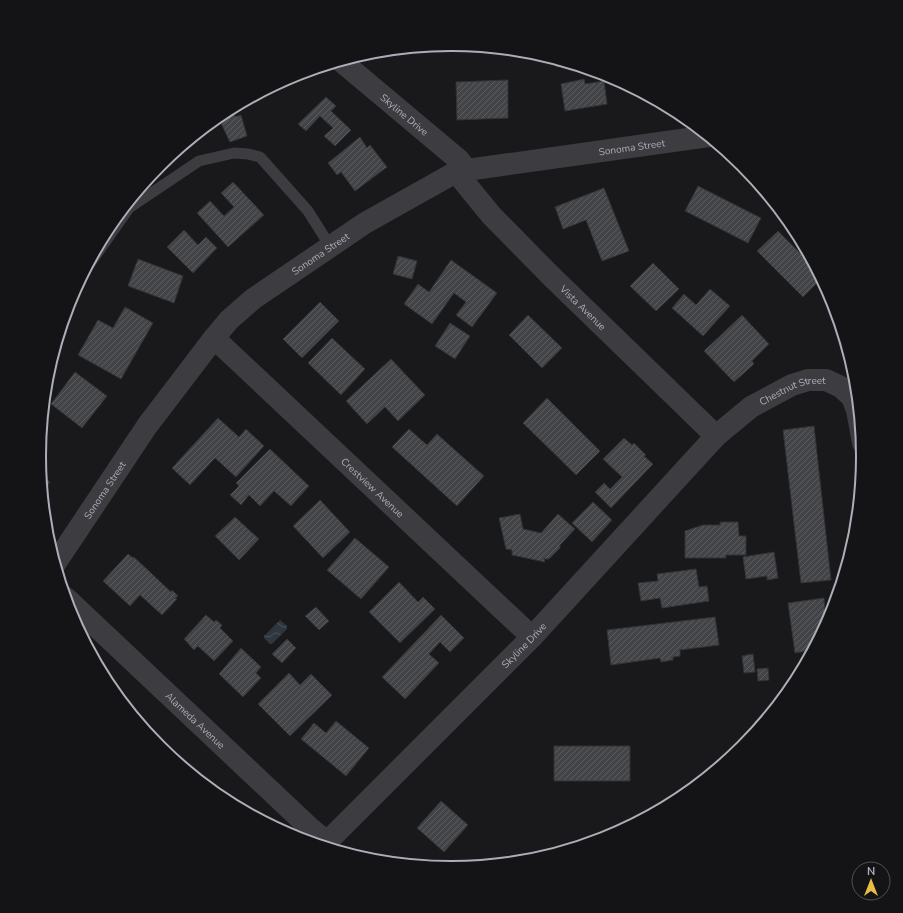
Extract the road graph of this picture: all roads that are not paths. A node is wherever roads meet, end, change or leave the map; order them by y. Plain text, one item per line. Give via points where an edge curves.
1 (346, 65) edge
2 (701, 137) edge
3 (461, 171) junction
4 (135, 204) edge
5 (330, 246) junction
6 (214, 338) junction
7 (853, 401) edge
8 (716, 436) junction
9 (59, 558) edge
10 (75, 607) edge
11 (532, 637) junction
12 (321, 840) edge
13 (327, 842) edge

1 - 3 street, Skyline Drive via 459,160
2 - 3 street, Sonoma Street
3 - 5 street, Sonoma Street via 365,222
3 - 8 street, Vista Avenue via 491,215
4 - 5 lane via 199,161 234,153 248,154 260,157 308,211
5 - 6 street, Sonoma Street via 253,299 229,320
6 - 9 street, Sonoma Street via 148,426
6 - 11 street, Crestview Avenue
7 - 8 street, Chestnut Street via 852,397 826,380 808,380 792,385 751,407
8 - 11 street, Skyline Drive
10 - 12 street, Alameda Avenue
11 - 13 street, Skyline Drive

